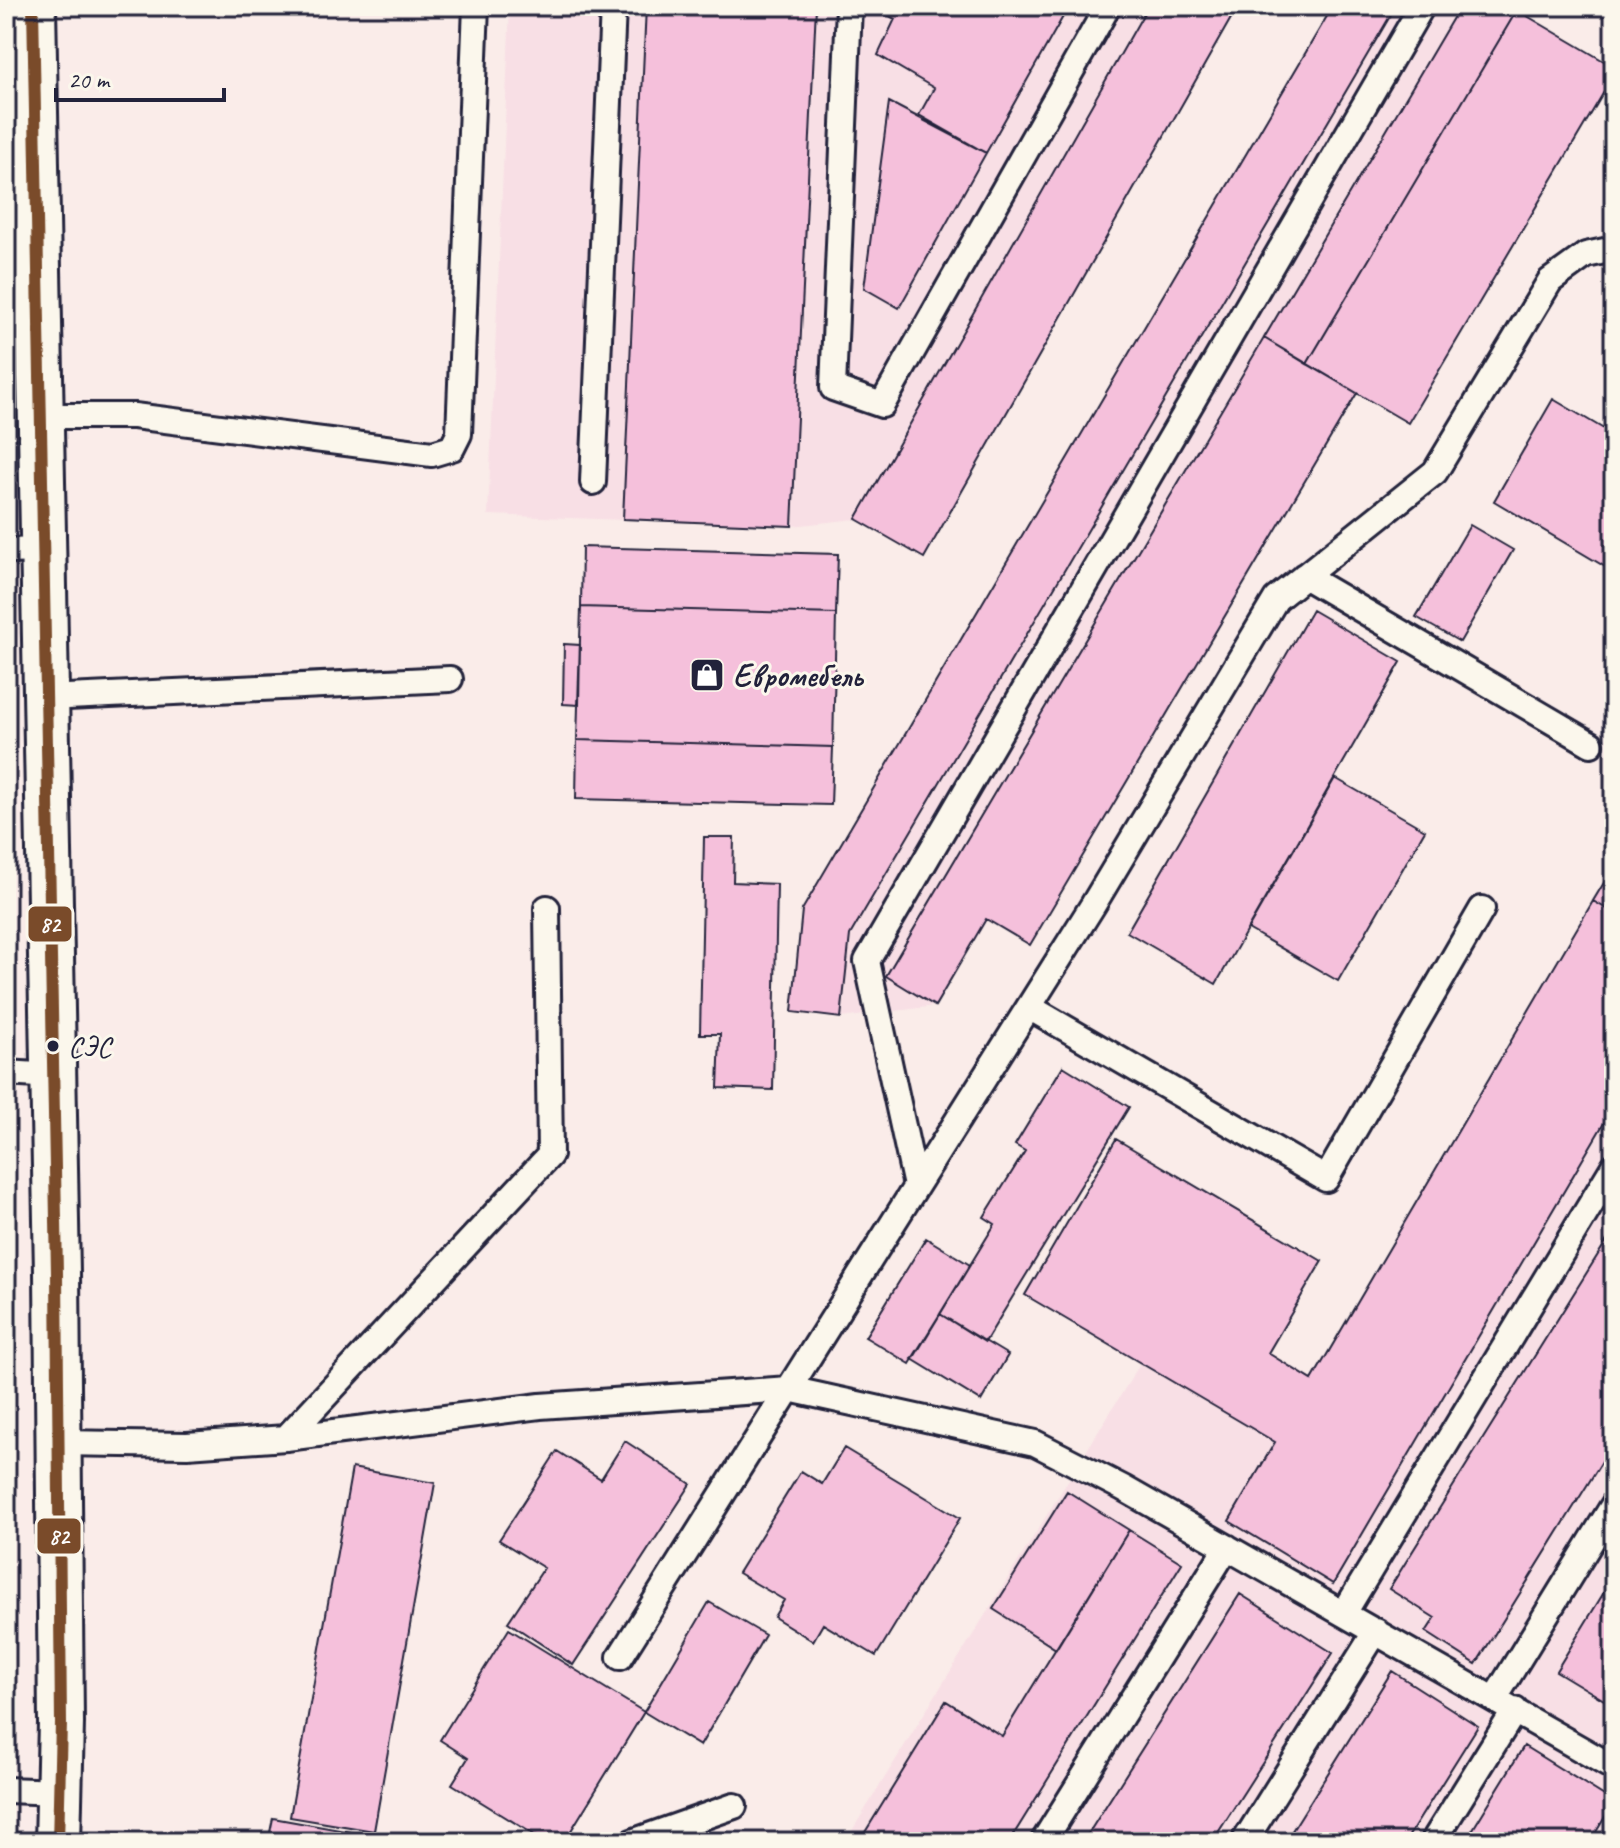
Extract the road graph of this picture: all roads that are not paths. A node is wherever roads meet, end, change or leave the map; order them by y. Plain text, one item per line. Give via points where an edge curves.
1 (476, 6) edge
2 (613, 6) edge
3 (849, 6) edge
4 (1108, 6) edge
5 (1422, 6) edge
6 (24, 14) edge
7 (1614, 249) edge
8 (41, 416) junction
9 (593, 482) dead end
10 (25, 550) edge
11 (1304, 576) junction
12 (450, 679) dead end
13 (46, 698) junction
14 (1591, 744) dead end
15 (547, 908) dead end
16 (1482, 909) dead end
17 (1029, 1007) junction
18 (6, 1073) edge
19 (53, 1076) junction
20 (1614, 1166) edge
21 (916, 1186) junction
22 (789, 1389) junction
23 (286, 1438) junction
24 (58, 1443) junction
25 (1614, 1504) edge
26 (1227, 1547) junction
27 (1344, 1613) junction
28 (1376, 1631) junction
29 (620, 1657) dead end
30 (1505, 1704) junction
31 (1614, 1768) edge
32 (6, 1790) edge
33 (59, 1792) junction
34 (734, 1806) dead end
35 (58, 1842) edge
36 (632, 1842) edge
37 (1043, 1842) edge
38 (1244, 1842) edge
39 (1433, 1842) edge

1 - 8 lane via 459,434 452,448 432,454 134,416
2 - 9 lane
3 - 4 lane via 833,388 882,405
5 - 21 lane via 867,961
6 - 8 street
7 - 11 lane via 1586,255 1550,281 1435,472
8 - 10 street
10 - 13 street
11 - 14 lane
11 - 17 lane via 1276,599
12 - 13 lane
13 - 19 street
15 - 23 lane via 550,1155
16 - 17 lane via 1326,1179
17 - 21 lane
18 - 19 lane
19 - 24 street
20 - 27 lane
21 - 22 lane
22 - 23 lane via 540,1406
22 - 26 lane via 1035,1443
22 - 29 lane
23 - 24 lane via 187,1445
24 - 33 street
25 - 30 lane
26 - 27 lane
26 - 37 lane
27 - 28 lane
28 - 30 lane
28 - 38 lane
30 - 31 lane
30 - 39 lane
32 - 33 lane
33 - 35 street
34 - 36 lane

